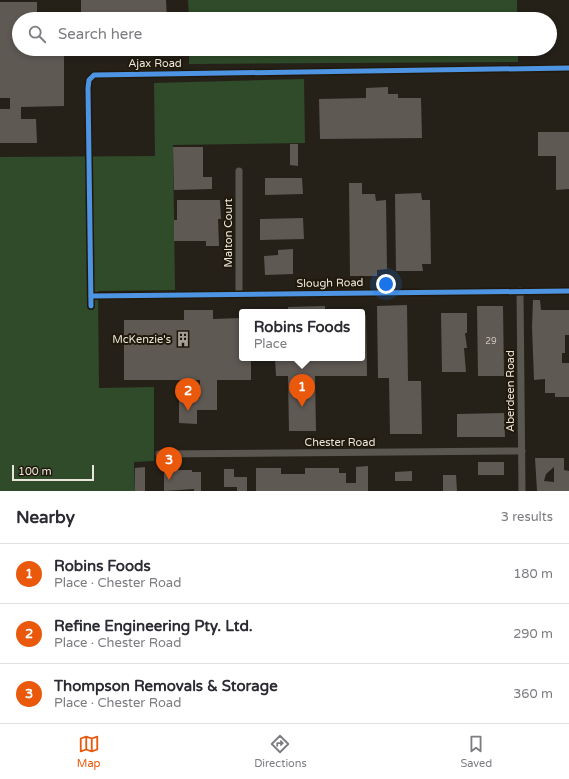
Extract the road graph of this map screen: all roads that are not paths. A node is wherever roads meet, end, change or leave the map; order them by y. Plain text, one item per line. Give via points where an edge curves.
1 (569, 68) edge
2 (239, 172) dead end
3 (520, 291) junction
4 (569, 291) edge
5 (239, 294) junction
6 (91, 296) junction
7 (91, 306) dead end
8 (522, 451) junction
9 (159, 454) dead end
10 (522, 491) edge

1 - 6 street, Ajax Road via 94,75 89,80 88,88
2 - 5 street, Malton Court
3 - 4 street, Slough Road
3 - 5 street, Slough Road
3 - 8 street, Aberdeen Road
5 - 6 street, Slough Road
6 - 7 street, Ajax Road
8 - 9 street, Chester Road
8 - 10 street, Aberdeen Road

